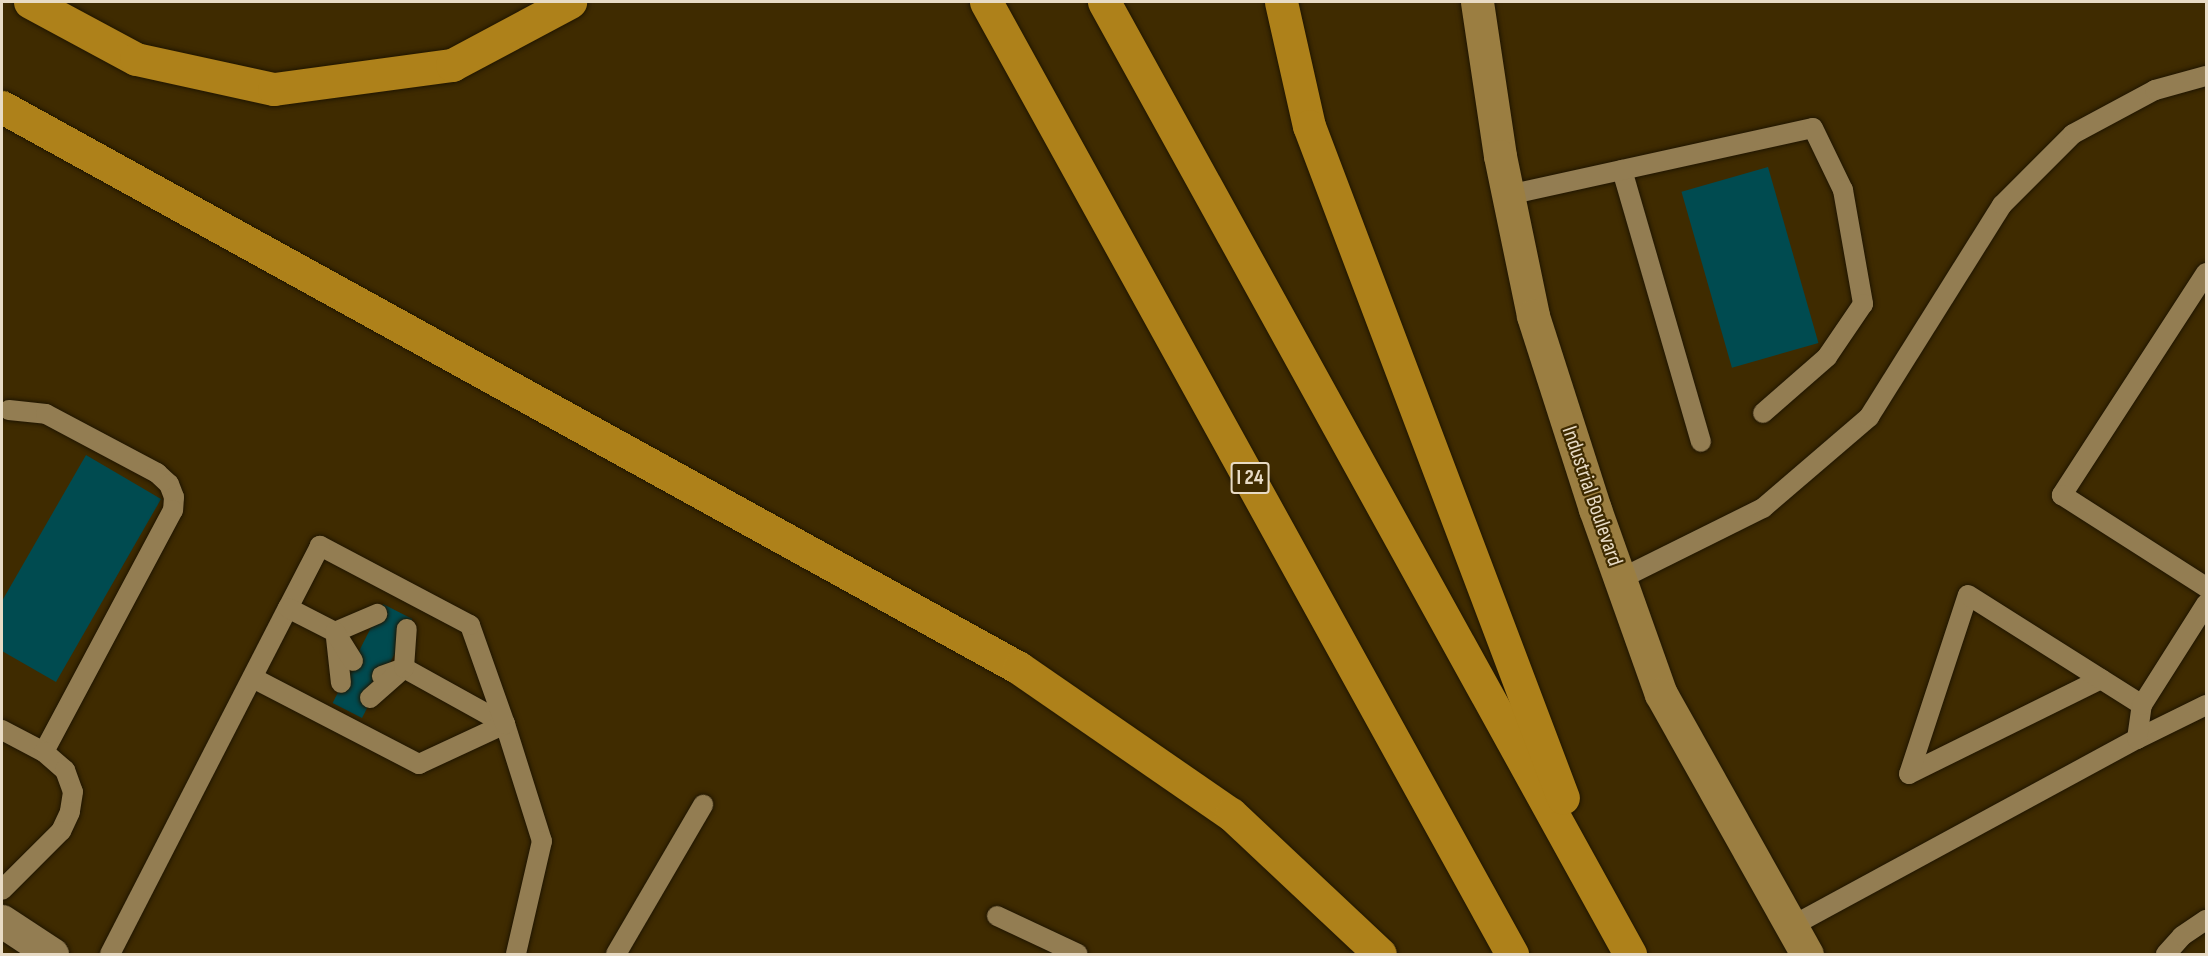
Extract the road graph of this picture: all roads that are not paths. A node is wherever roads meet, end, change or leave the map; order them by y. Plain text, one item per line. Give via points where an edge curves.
1 (30, 2) edge
2 (74, 2) edge
3 (570, 2) edge
4 (986, 2) edge
5 (1104, 2) edge
6 (1281, 2) edge
7 (1477, 2) edge
8 (136, 59) junction
9 (2206, 76) edge
10 (2, 107) edge
11 (1622, 170) junction
12 (1508, 195) junction
13 (2206, 273) edge
14 (4, 413) edge
15 (1763, 413) dead end
16 (1701, 442) dead end
17 (1620, 579) junction
18 (2206, 587) edge
19 (2206, 604) edge
20 (288, 608) junction
21 (373, 623) dead end
22 (407, 629) dead end
23 (335, 632) junction
24 (397, 647) dead end
25 (353, 661) dead end
26 (404, 669) junction
27 (382, 676) dead end
28 (253, 678) junction
29 (2101, 679) junction
30 (341, 683) dead end
31 (370, 698) dead end
32 (2142, 705) junction
33 (2206, 705) edge
34 (505, 724) junction
35 (2, 730) edge
36 (2137, 739) junction
37 (44, 752) junction
38 (703, 805) dead end
39 (2, 890) edge
40 (1607, 912) junction
41 (997, 916) dead end
42 (2206, 920) edge
43 (2, 921) edge
44 (1792, 926) junction
45 (52, 954) edge
46 (110, 954) edge
47 (516, 954) edge
48 (616, 954) edge
49 (1078, 954) edge
50 (1380, 954) edge
51 (1512, 954) edge
52 (1630, 954) edge
53 (1807, 954) edge
54 (2166, 954) edge

1 - 8 highway
2 - 8 highway
3 - 8 highway via 452,65 274,89
4 - 51 highway, I 24
5 - 40 highway
6 - 40 highway via 1309,126
7 - 12 street, Industrial Boulevard
9 - 17 lane via 2155,90 2073,134 2002,205 1869,417 1763,508
10 - 50 highway via 1019,668 1231,814
11 - 12 lane
11 - 15 lane via 1813,128 1843,190 1863,304 1827,357
11 - 16 lane
12 - 17 street, Industrial Boulevard via 1533,316
13 - 18 lane via 2062,495
14 - 37 lane via 46,414 157,472 170,484 174,498 173,510
17 - 44 street, Industrial Boulevard via 1661,694
19 - 32 lane
20 - 23 lane
20 - 28 lane
20 - 34 lane via 320,546 470,625
21 - 23 lane
22 - 26 lane
23 - 25 lane
23 - 30 lane
24 - 26 lane
26 - 27 lane
26 - 31 lane
26 - 34 lane
28 - 34 lane via 419,764
28 - 46 lane
29 - 29 lane via 1968,595 1909,774 2080,690
29 - 32 lane
32 - 36 lane
33 - 36 lane
34 - 47 lane via 542,841
35 - 37 lane
36 - 44 lane
37 - 39 lane via 64,770 73,792 70,812 61,831
38 - 48 lane
40 - 52 highway
41 - 49 lane
42 - 54 lane via 2182,936
43 - 45 street
44 - 53 street, Industrial Boulevard

